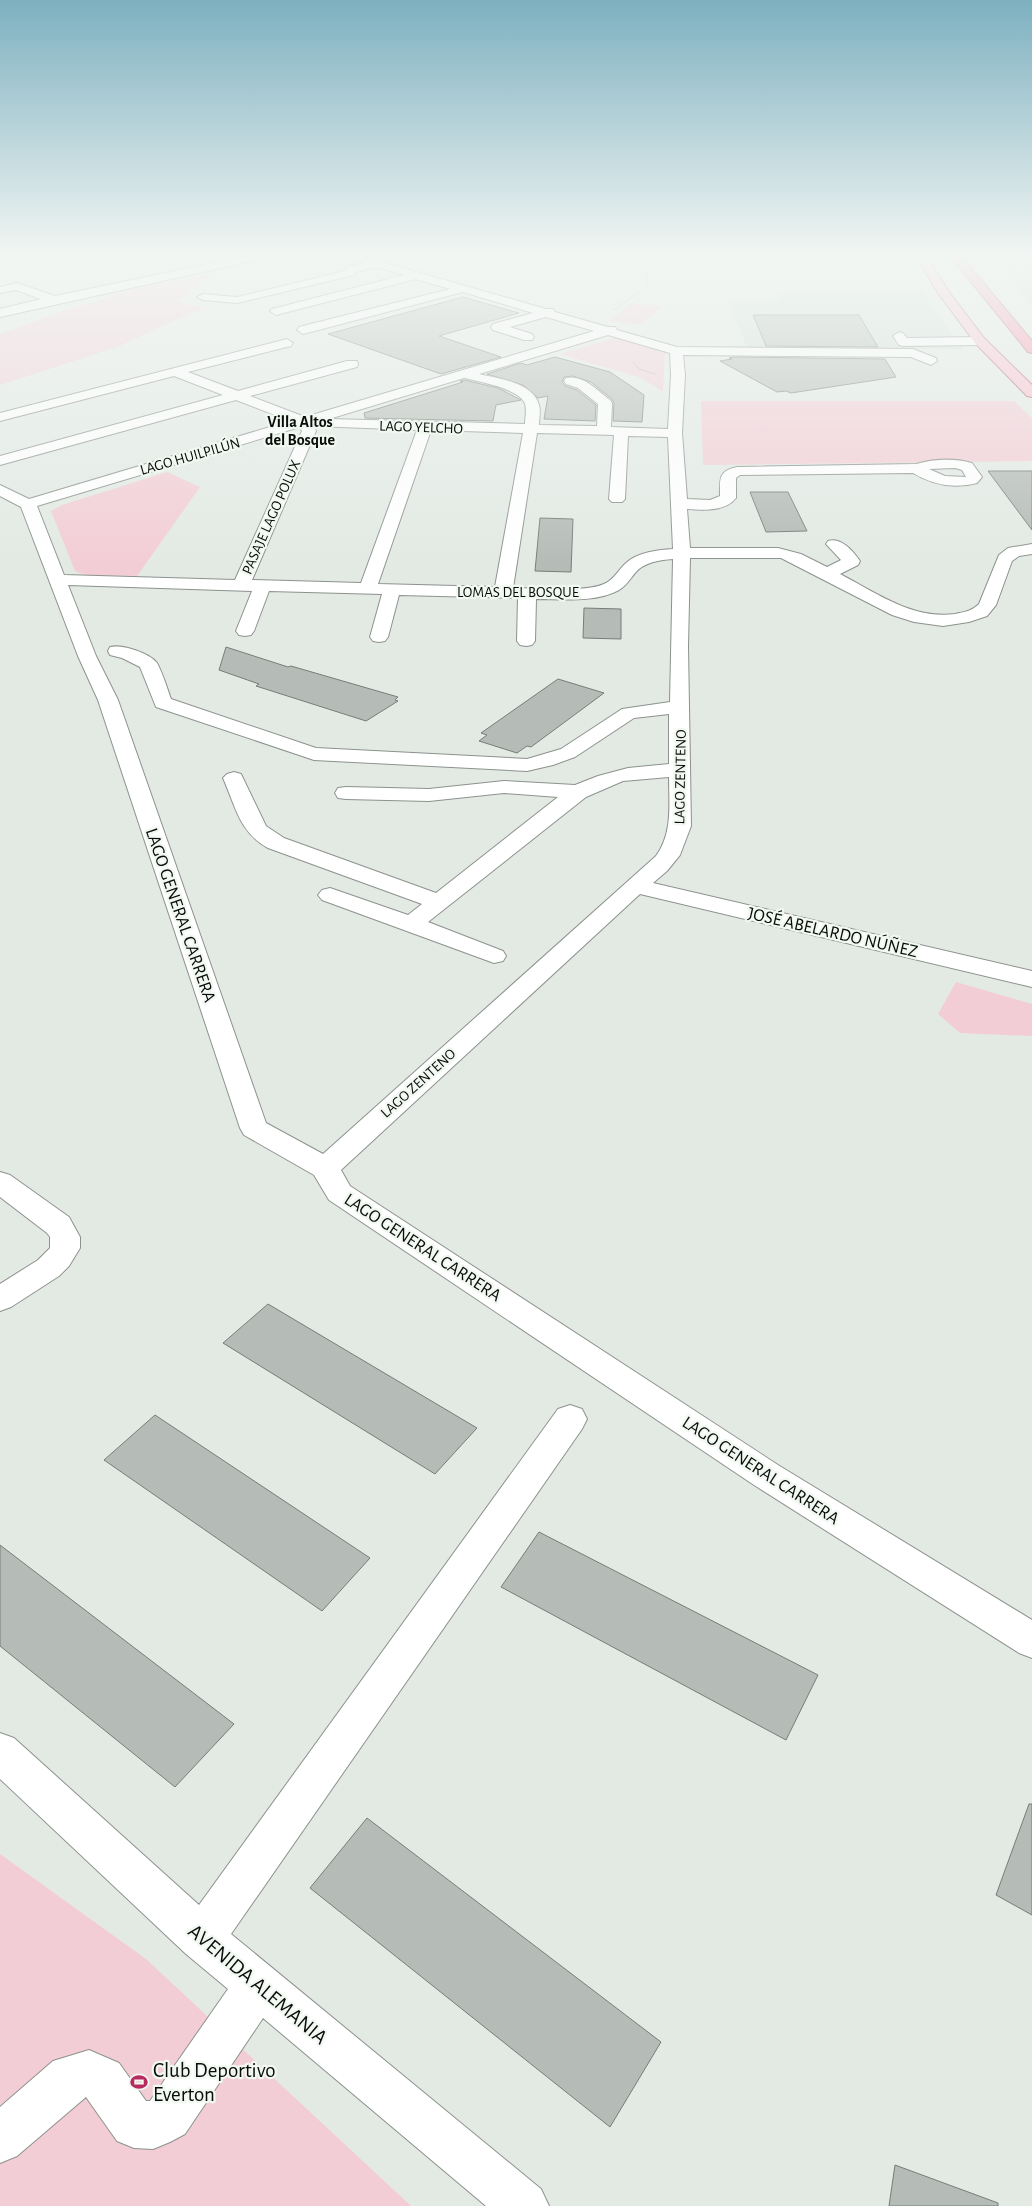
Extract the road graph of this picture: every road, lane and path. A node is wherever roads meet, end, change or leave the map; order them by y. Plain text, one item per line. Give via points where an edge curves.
1 (226, 359) edge
2 (514, 359) edge
3 (677, 359) edge
4 (926, 359) edge
5 (998, 359) edge
6 (632, 361) dead end
7 (930, 361) dead end
8 (352, 364) dead end
9 (176, 372) junction
10 (464, 374) junction
11 (678, 375) junction
12 (571, 381) dead end
13 (1032, 393) edge
14 (236, 394) junction
15 (0, 417) edge
16 (304, 422) junction
17 (425, 427) junction
18 (530, 429) junction
19 (604, 432) junction
20 (621, 432) junction
21 (675, 433) junction
22 (0, 461) edge
23 (916, 468) dead end
24 (0, 490) edge
25 (617, 499) dead end
26 (678, 503) junction
27 (28, 504) junction
28 (834, 544) dead end
29 (1032, 549) edge
30 (682, 554) junction
31 (827, 574) junction
32 (58, 580) junction
33 (240, 586) junction
34 (262, 586) junction
35 (368, 589) junction
36 (392, 590) junction
37 (503, 593) junction
38 (527, 593) junction
39 (245, 631) dead end
40 (379, 637) dead end
41 (526, 641) dead end
42 (87, 656) junction
43 (680, 707) junction
44 (681, 770) junction
45 (234, 778) dead end
46 (578, 792) junction
47 (346, 793) dead end
48 (635, 886) junction
49 (330, 895) dead end
50 (439, 902) junction
51 (411, 924) junction
52 (494, 956) dead end
53 (1032, 979) edge
54 (325, 1168) junction
55 (0, 1182) edge
56 (0, 1299) edge
57 (570, 1419) dead end
58 (1032, 1641) edge
59 (0, 1752) edge
60 (202, 1938) junction
61 (258, 1985) junction
62 (0, 2139) edge
63 (524, 2206) edge

1 - 9 street
2 - 10 street, LAGO HUILPILÚN
3 - 11 street, LAGO ZENTENO
4 - 7 street
5 - 13 main road
6 - 11 path via 650,374
8 - 14 street
9 - 14 street, LAGO YELCHO
9 - 15 street
10 - 16 street, LAGO HUILPILÚN
10 - 18 street via 527,396 532,402
11 - 21 street, LAGO ZENTENO
12 - 19 street via 583,385 605,403
14 - 16 street, LAGO YELCHO
14 - 22 street
16 - 17 street, LAGO YELCHO
16 - 27 street, LAGO HUILPILÚN
16 - 33 street, PASAJE LAGO POLUX via 309,430
17 - 18 street, LAGO YELCHO
17 - 35 street
18 - 19 street, LAGO YELCHO
18 - 37 street
19 - 20 street, LAGO YELCHO
20 - 21 street, LAGO YELCHO
20 - 25 street
21 - 26 street, LAGO ZENTENO
23 - 26 street via 737,471 728,476 726,500 707,504
24 - 27 street
26 - 30 street, LAGO ZENTENO
27 - 32 street, LAGO GENERAL CARRERA
28 - 31 street via 852,561
29 - 31 street, LOMAS DEL BOSQUE via 1008,555 981,612 957,620 914,617
30 - 31 street, LOMAS DEL BOSQUE via 777,553
30 - 38 street, LOMAS DEL BOSQUE via 644,559 625,571 618,582 597,591
30 - 43 street, LAGO ZENTENO
32 - 33 street, LOMAS DEL BOSQUE
32 - 42 street, LAGO GENERAL CARRERA
33 - 34 street, LOMAS DEL BOSQUE
34 - 35 street, LOMAS DEL BOSQUE
34 - 39 street, PASAJE LAGO POLUX
35 - 36 street, LOMAS DEL BOSQUE
36 - 37 street, LOMAS DEL BOSQUE
36 - 40 street
37 - 38 street, LOMAS DEL BOSQUE
38 - 41 street
42 - 43 street via 114,651 129,654 148,664 163,703 314,754 527,765 568,754 629,712
42 - 54 street, LAGO GENERAL CARRERA via 108,700 254,1128
43 - 44 street, LAGO ZENTENO
44 - 46 street via 630,772 610,777
44 - 48 street, LAGO ZENTENO via 680,826 675,847 664,863
45 - 50 street via 256,829 263,836
46 - 47 street via 504,787 429,795
46 - 50 street
48 - 53 street, JOSÉ ABELARDO NÚÑEZ
48 - 54 street, LAGO ZENTENO
49 - 51 street
50 - 51 street
51 - 52 street
54 - 58 street, LAGO GENERAL CARRERA via 339,1193 766,1475
55 - 56 street via 58,1225 66,1238 66,1246 55,1264
57 - 60 street
59 - 60 street, AVENIDA ALEMANIA
60 - 61 street, AVENIDA ALEMANIA
61 - 62 street via 168,2118 153,2125 134,2124 102,2080 89,2072 70,2078
61 - 63 street, AVENIDA ALEMANIA

